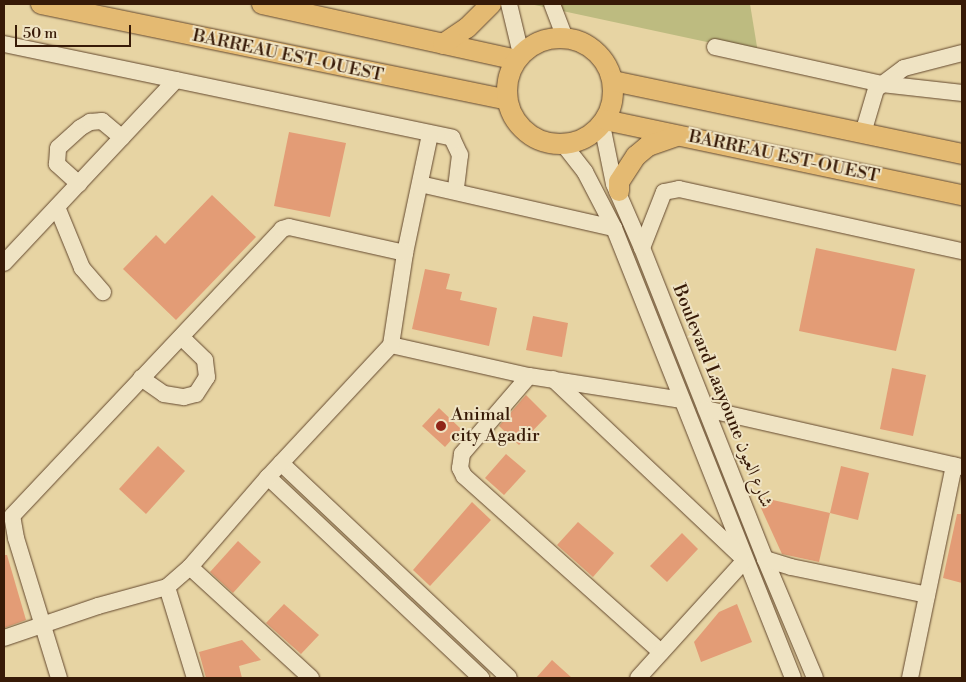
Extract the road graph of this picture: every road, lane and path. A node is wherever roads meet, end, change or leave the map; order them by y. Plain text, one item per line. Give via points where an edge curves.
1 (41, 4) edge
2 (262, 4) edge
3 (491, 4) edge
4 (509, 4) edge
5 (552, 4) edge
6 (565, 38) junction
7 (4, 44) edge
8 (443, 44) junction
9 (715, 47) dead end
10 (962, 53) edge
11 (518, 57) junction
12 (176, 80) junction
13 (613, 81) junction
14 (882, 84) junction
15 (962, 93) edge
16 (507, 100) junction
17 (604, 122) junction
18 (863, 133) junction
19 (430, 134) junction
20 (677, 136) junction
21 (122, 138) junction
22 (564, 145) junction
23 (962, 154) edge
24 (78, 184) junction
25 (420, 184) junction
26 (456, 190) junction
27 (619, 191) junction
28 (962, 195) edge
29 (57, 207) junction
30 (614, 228) junction
31 (642, 248) junction
32 (962, 251) edge
33 (405, 253) junction
34 (4, 263) edge
35 (102, 292) dead end
36 (181, 337) junction
37 (391, 344) junction
38 (529, 376) junction
39 (142, 378) junction
40 (553, 379) junction
41 (682, 400) junction
42 (706, 409) junction
43 (281, 463) junction
44 (958, 466) edge
45 (268, 477) junction
46 (8, 517) edge
47 (765, 559) junction
48 (745, 560) junction
49 (190, 567) junction
50 (167, 587) junction
51 (927, 595) junction
52 (43, 624) junction
53 (4, 638) edge
54 (661, 652) junction
55 (59, 678) edge
56 (195, 678) edge
57 (311, 678) edge
58 (481, 678) edge
59 (509, 678) edge
60 (638, 678) edge
61 (793, 678) edge
62 (815, 678) edge
63 (910, 678) edge

1 - 16 main road, BARREAU EST-OUEST
2 - 8 main road
3 - 8 main road via 467,28
4 - 11 street
5 - 6 street
6 - 11 main road via 533,44
6 - 13 main road via 591,47 608,68
7 - 12 street
8 - 11 main road
9 - 14 street
10 - 14 street via 904,68
11 - 16 main road via 507,79
12 - 19 street
12 - 21 street
13 - 17 main road via 611,108
13 - 18 main road
14 - 15 street
14 - 18 street via 876,89
16 - 22 main road via 512,115 533,138 548,144
17 - 20 main road, BARREAU EST-OUEST
17 - 22 main road via 592,135
17 - 27 street, Boulevard Laayoune شارع العيون via 608,164
18 - 23 main road
19 - 25 street
19 - 26 street via 452,138 459,151
20 - 27 main road via 648,146 636,156 619,182
20 - 28 main road, BARREAU EST-OUEST
21 - 24 street
21 - 24 street via 102,121 90,122 58,148 57,164
22 - 30 street, Boulevard Laayoune شارع العيون via 585,172
24 - 29 street
25 - 26 street
25 - 33 street
26 - 30 street
27 - 31 street, Boulevard Laayoune شارع العيون
29 - 34 street
29 - 35 street via 82,268
30 - 41 street, Boulevard Laayoune شارع العيون
31 - 32 street via 664,192 679,189
31 - 42 street, Boulevard Laayoune شارع العيون
33 - 36 street via 285,227
33 - 37 street
36 - 39 street
36 - 39 street via 205,360 207,377 196,394 184,397 164,394
37 - 38 street
37 - 43 street
38 - 40 street
38 - 54 street via 462,454 460,468 464,476
39 - 46 street
40 - 41 street
40 - 48 street
41 - 48 street, Boulevard Laayoune شارع العيون
42 - 44 street
42 - 47 street, Boulevard Laayoune شارع العيون
43 - 45 street
43 - 59 street
44 - 51 street
45 - 49 street
45 - 58 street
46 - 52 street
47 - 51 street
47 - 62 street, Boulevard Laayoune شارع العيون
48 - 54 street
48 - 61 street, Boulevard Laayoune شارع العيون
49 - 50 street
49 - 57 street
50 - 52 street
50 - 56 street
51 - 63 street
52 - 53 street
52 - 55 street
54 - 60 street

